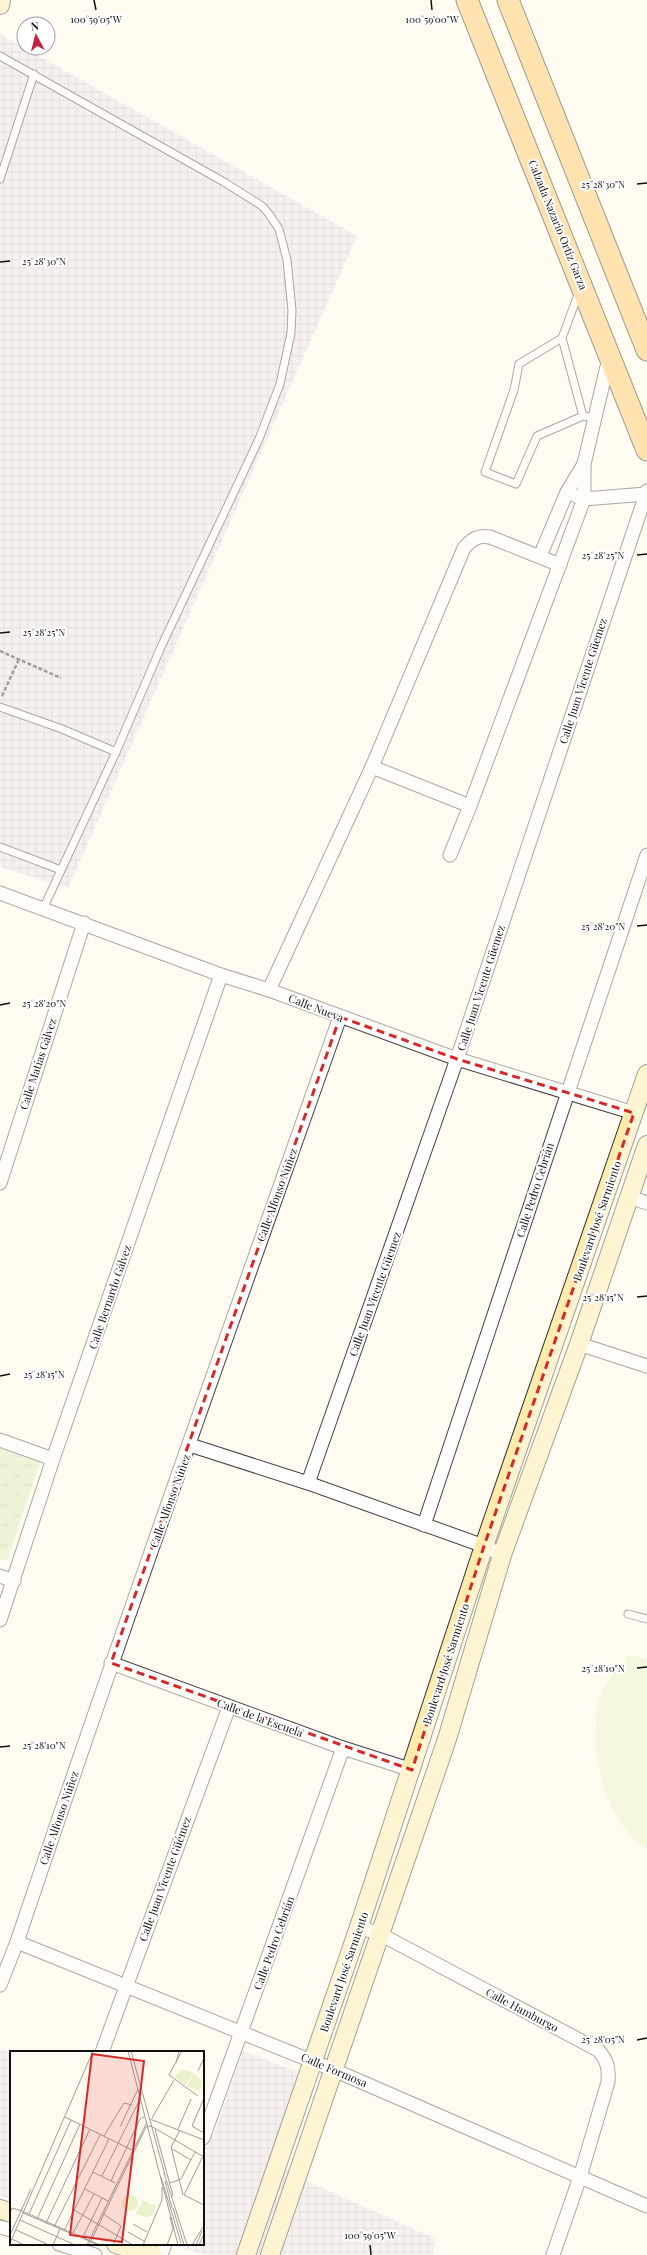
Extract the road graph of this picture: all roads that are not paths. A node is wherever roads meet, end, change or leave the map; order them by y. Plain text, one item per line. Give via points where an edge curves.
1 (1, 0) edge
2 (467, 0) edge
3 (508, 0) edge
4 (0, 5) edge
5 (0, 56) edge
6 (34, 74) junction
7 (0, 179) edge
8 (582, 284) junction
9 (562, 338) junction
10 (647, 350) edge
11 (610, 354) junction
12 (589, 417) junction
13 (647, 450) edge
14 (584, 464) junction
15 (567, 492) junction
16 (646, 492) edge
17 (584, 499) junction
18 (540, 556) junction
19 (560, 565) junction
20 (0, 707) edge
21 (116, 752) junction
22 (372, 767) junction
23 (470, 806) junction
24 (0, 848) edge
25 (450, 854) dead end
26 (647, 855) edge
27 (61, 870) junction
28 (0, 893) edge
29 (43, 909) junction
30 (84, 923) junction
31 (221, 975) junction
32 (269, 990) junction
33 (340, 1017) junction
34 (457, 1059) junction
35 (647, 1074) edge
36 (567, 1092) junction
37 (634, 1113) junction
38 (647, 1145) edge
39 (0, 1183) edge
40 (629, 1197) junction
41 (647, 1203) edge
42 (579, 1344) junction
43 (647, 1366) edge
44 (0, 1440) edge
45 (190, 1445) junction
46 (53, 1459) junction
47 (308, 1483) junction
48 (424, 1525) junction
49 (484, 1546) junction
50 (502, 1555) junction
51 (0, 1576) edge
52 (14, 1581) junction
53 (628, 1614) dead end
54 (647, 1619) edge
55 (0, 1620) edge
56 (111, 1663) junction
57 (229, 1707) junction
58 (343, 1748) junction
59 (412, 1770) junction
60 (359, 1927) junction
61 (380, 1934) junction
62 (17, 1942) junction
63 (0, 1985) edge
64 (125, 1987) junction
65 (241, 2033) junction
66 (102, 2051) edge
67 (313, 2062) junction
68 (334, 2070) junction
69 (204, 2135) edge
70 (580, 2176) junction
71 (647, 2206) edge
72 (0, 2209) edge
73 (10, 2212) edge
74 (0, 2227) edge
75 (10, 2230) edge
76 (62, 2245) edge
77 (119, 2245) edge
78 (165, 2245) edge
79 (95, 2255) edge
80 (153, 2255) edge
81 (161, 2255) edge
82 (246, 2255) edge
83 (270, 2255) edge
84 (553, 2255) edge

1 - 4 street
2 - 8 main road, Calzada Nazario Ortiz Garza
3 - 10 main road
5 - 6 lane
6 - 7 lane
6 - 21 lane via 255,202 270,214 279,229 287,260 292,310 290,340 280,384 259,439 161,647
8 - 9 lane
8 - 11 main road, Calzada Nazario Ortiz Garza
9 - 12 lane
9 - 12 lane via 519,364 514,390 485,472 516,484 537,436
11 - 12 street
11 - 13 main road, Calzada Nazario Ortiz Garza
12 - 14 street
14 - 15 street
14 - 17 street
15 - 17 street
15 - 18 street
16 - 17 street
16 - 34 street, Calle Juan Vicente Güemez
17 - 19 street
18 - 19 street
18 - 22 street via 482,536 472,539 464,548
19 - 23 street
20 - 21 lane
21 - 27 lane
22 - 23 street
22 - 32 street
23 - 25 street
24 - 27 lane
26 - 36 street, Calle Pedro Cebrián
27 - 29 lane
28 - 29 street, Calle Nueva
29 - 30 street, Calle Nueva
30 - 31 street, Calle Nueva
30 - 39 street, Calle Matías Gálvez
31 - 32 street, Calle Nueva
31 - 46 street, Calle Bernardo Gálvez
32 - 33 street, Calle Nueva
33 - 34 street, Calle Nueva
33 - 45 street, Calle Alfonso Núñez
34 - 36 street, Calle Nueva
34 - 47 street, Calle Juan Vicente Güemez
35 - 37 street, Boulevard José Sarmiento
36 - 37 street, Calle Nueva
36 - 48 street, Calle Pedro Cebrián
37 - 49 street, Boulevard José Sarmiento
38 - 40 street, Boulevard José Sarmiento
40 - 41 street
40 - 42 street, Boulevard José Sarmiento
42 - 43 street
42 - 50 street, Boulevard José Sarmiento
44 - 46 street
45 - 47 street
45 - 56 street, Calle Alfonso Núñez
46 - 52 street, Calle Bernardo Gálvez
47 - 48 street
48 - 49 street
49 - 50 street
49 - 59 street, Boulevard José Sarmiento
50 - 61 street, Boulevard José Sarmiento via 447,1739
51 - 52 street
52 - 55 street, Calle Bernardo Gálvez
53 - 54 lane
56 - 57 street, Calle de la Escuela
56 - 62 street, Calle Alfonso Núñez
57 - 58 street, Calle de la Escuela
57 - 64 street, Calle Juan Vicente Güémez
58 - 59 street, Calle de la Escuela
58 - 65 street, Calle Pedro Cebrián
59 - 60 street, Boulevard José Sarmiento
60 - 61 street, Calle Hamburgo
60 - 67 street, Boulevard José Sarmiento
61 - 68 street, Boulevard José Sarmiento
61 - 70 street, Calle Hamburgo via 598,2050 606,2059 609,2069 608,2082
62 - 63 street, Calle Alfonso Núñez
62 - 64 street, Calle Formosa
64 - 65 street, Calle Formosa
64 - 66 street, Calle Juan Vicente Güémez
65 - 67 street, Calle Formosa
65 - 69 street, Calle Pedro Cebrián
67 - 68 street, Calle Formosa
67 - 82 street, Boulevard José Sarmiento
68 - 70 street, Calle Formosa
68 - 83 street, Boulevard José Sarmiento
70 - 71 street, Calle Formosa
70 - 84 street, Calle Hamburgo
72 - 73 street
74 - 75 street
76 - 79 street
77 - 80 street
78 - 81 street

